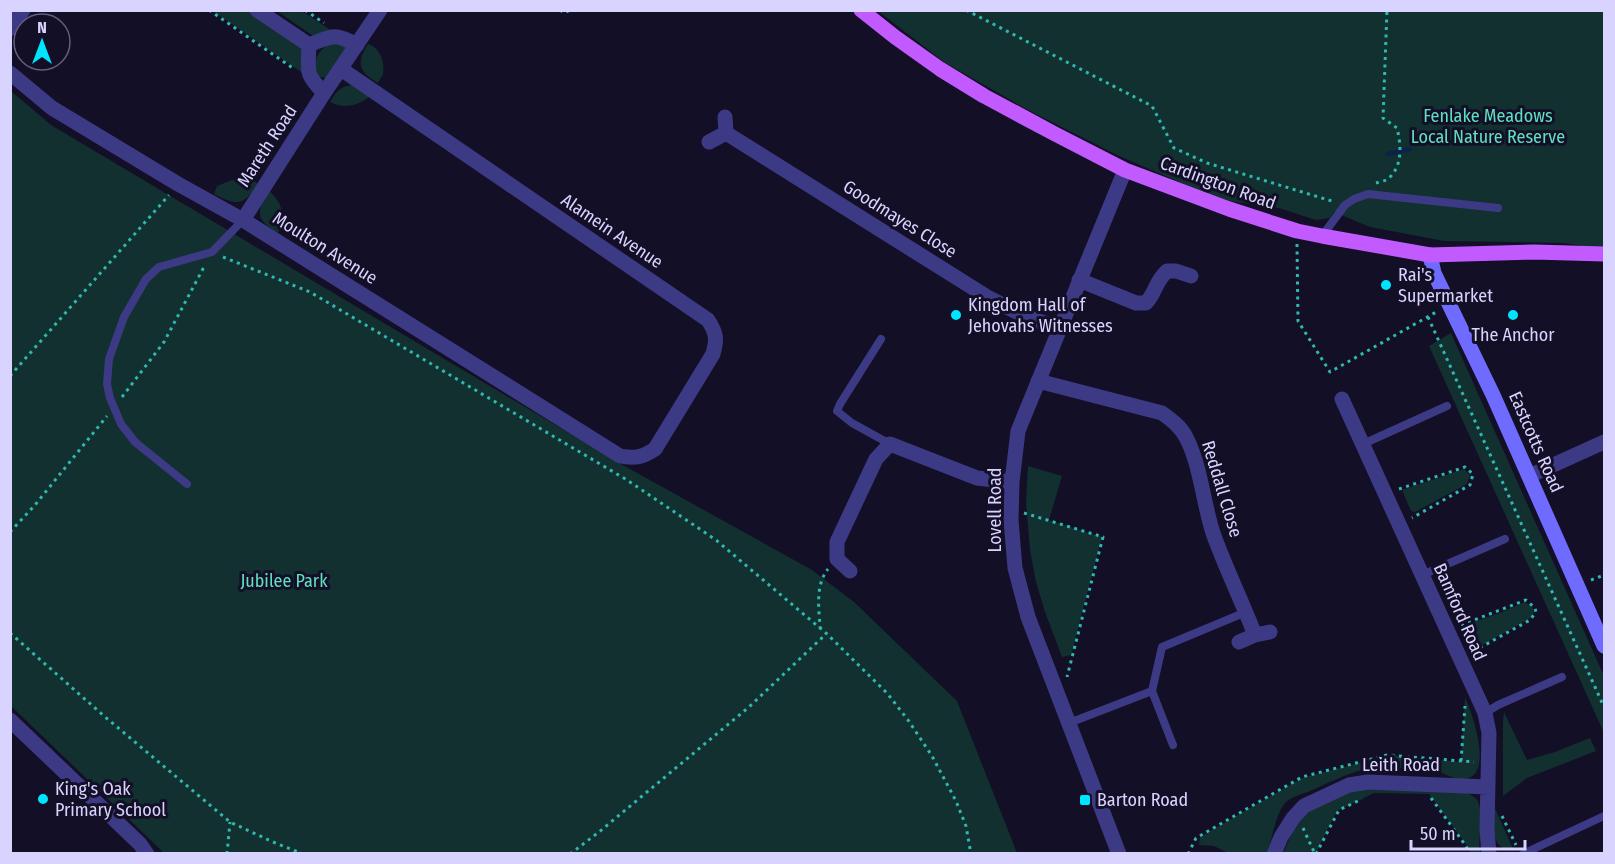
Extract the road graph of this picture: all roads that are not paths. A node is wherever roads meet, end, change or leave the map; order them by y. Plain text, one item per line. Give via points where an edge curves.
1 (23, 10) edge
2 (257, 10) edge
3 (380, 10) edge
4 (861, 10) edge
5 (10, 29) edge
6 (309, 45) junction
7 (357, 45) junction
8 (341, 69) junction
9 (10, 72) edge
10 (324, 93) junction
11 (725, 117) dead end
12 (726, 133) junction
13 (709, 142) dead end
14 (1125, 170) junction
15 (1498, 207) dead end
16 (243, 220) junction
17 (1322, 237) junction
18 (1605, 254) edge
19 (1430, 255) junction
20 (1191, 276) dead end
21 (1079, 280) junction
22 (1060, 328) junction
23 (881, 339) dead end
24 (1038, 381) junction
25 (1342, 399) dead end
26 (1448, 406) dead end
27 (1605, 442) edge
28 (890, 444) junction
29 (1363, 444) junction
30 (620, 456) joint
31 (1529, 476) junction
32 (1012, 482) junction
33 (187, 484) dead end
34 (1505, 538) dead end
35 (850, 571) dead end
36 (1422, 575) junction
37 (1246, 612) junction
38 (1239, 642) dead end
39 (1605, 646) edge
40 (1562, 677) dead end
41 (1152, 691) junction
42 (1485, 713) junction
43 (10, 720) edge
44 (1069, 723) junction
45 (1173, 746) dead end
46 (1488, 787) junction
47 (1605, 816) edge
48 (147, 854) edge
49 (1119, 854) edge
50 (1274, 854) edge
51 (1489, 854) edge
52 (1523, 854) edge

1 - 5 street
2 - 6 street
3 - 7 street, Mareth Road
4 - 14 main road, Cardington Road via 940,69
6 - 7 street via 340,36
6 - 10 street via 310,79
7 - 8 street, Mareth Road
8 - 10 street, Mareth Road
8 - 30 street, Alamein Avenue via 708,320 714,328 717,340 713,354 655,448 645,456
9 - 16 street, Moulton Avenue via 52,108
10 - 16 street, Mareth Road
11 - 12 street
12 - 13 street
12 - 22 street, Goodmayes Close via 989,298
14 - 17 main road, Cardington Road via 1229,209
14 - 21 street, Lovell Road
15 - 17 lane via 1368,194 1345,205
16 - 30 street, Moulton Avenue
16 - 33 lane via 212,252 159,267 146,279 124,316 109,359 107,384 121,424 135,442
17 - 19 main road, Cardington Road
18 - 19 main road, Cardington Road
19 - 31 street, Eastcotts Road via 1434,273
20 - 21 street via 1167,271 1146,303 1136,303
21 - 22 street, Lovell Road
22 - 24 street, Lovell Road
23 - 28 lane via 837,411
24 - 32 street, Lovell Road via 1018,431
24 - 37 street, Reddall Close via 1162,413 1176,423 1195,459 1214,535
25 - 29 street, Bamford Road
26 - 29 lane
27 - 31 street
28 - 32 street via 977,478
28 - 35 street via 876,459 837,542 837,559
29 - 36 street, Bamford Road
31 - 39 street, Eastcotts Road
32 - 44 street, Lovell Road via 1015,568 1028,616
34 - 36 lane
36 - 42 street, Bamford Road
37 - 38 street, Reddall Close via 1262,634
37 - 41 lane via 1162,647
40 - 42 lane
41 - 44 lane
41 - 45 lane
42 - 46 street, Bamford Road via 1489,734
43 - 48 street
44 - 49 street, Lovell Road
46 - 50 street, Leith Road via 1368,782 1349,785 1304,806 1281,837
46 - 51 street, Bamford Road
47 - 52 lane

